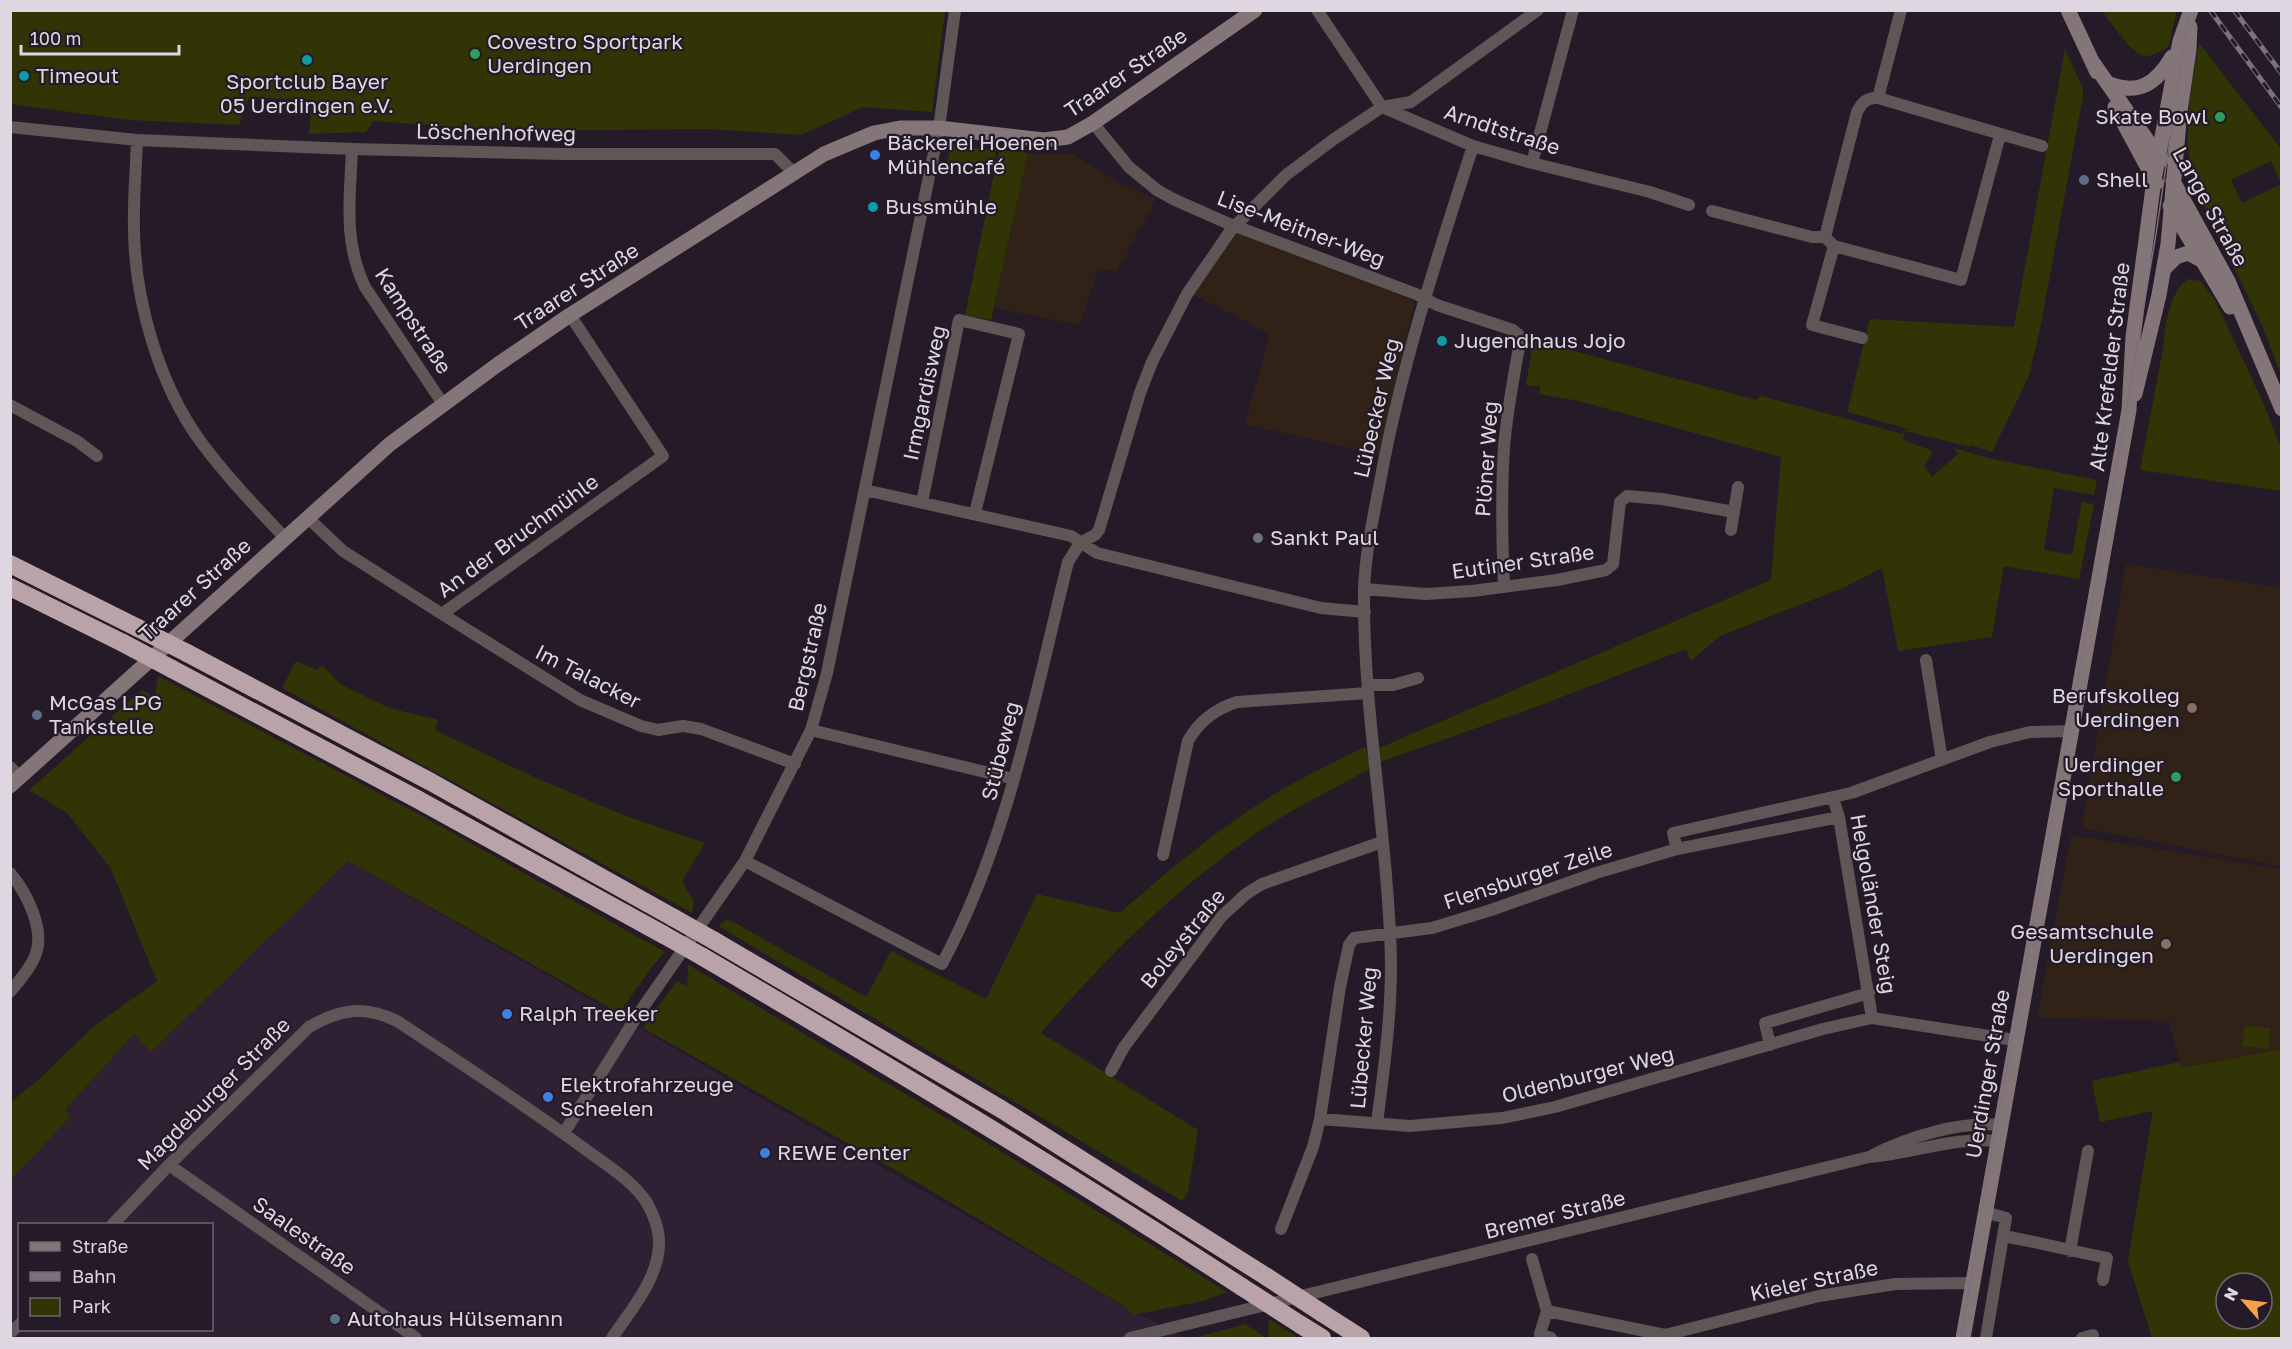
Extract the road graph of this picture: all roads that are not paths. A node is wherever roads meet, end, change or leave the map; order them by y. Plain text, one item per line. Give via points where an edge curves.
1 (955, 10) edge
2 (1255, 10) edge
3 (1317, 10) edge
4 (1538, 10) edge
5 (1573, 10) edge
6 (1901, 10) edge
7 (2068, 10) edge
8 (2191, 13) edge
9 (2180, 41) junction
10 (2094, 64) junction
11 (2107, 83) junction
12 (1878, 98) junction
13 (1382, 107) junction
14 (1093, 123) junction
15 (10, 127) edge
16 (939, 128) junction
17 (2000, 135) junction
18 (137, 140) junction
19 (1473, 146) junction
20 (2042, 146) dead end
21 (352, 149) junction
22 (2158, 156) junction
23 (1532, 163) junction
24 (794, 173) junction
25 (2154, 180) junction
26 (2174, 182) junction
27 (1689, 205) dead end
28 (2172, 209) junction
29 (1712, 211) dead end
30 (1235, 226) junction
31 (1829, 242) junction
32 (2203, 261) junction
33 (2164, 269) junction
34 (1424, 299) junction
35 (570, 315) junction
36 (1519, 335) joint
37 (1862, 338) dead end
38 (2255, 348) junction
39 (443, 404) junction
40 (10, 405) edge
41 (2282, 409) edge
42 (2128, 410) junction
43 (97, 456) dead end
44 (1738, 487) dead end
45 (865, 490) junction
46 (922, 502) junction
47 (1734, 512) junction
48 (975, 513) junction
49 (308, 518) junction
50 (1731, 530) dead end
51 (285, 538) junction
52 (1080, 543) junction
53 (10, 564) edge
54 (10, 587) edge
55 (1504, 587) junction
56 (1364, 589) junction
57 (1365, 612) junction
58 (442, 614) junction
59 (1926, 660) dead end
60 (1418, 678) dead end
61 (1368, 689) junction
62 (811, 730) junction
63 (2071, 731) junction
64 (1942, 760) junction
65 (795, 764) junction
66 (14, 777) edge
67 (1014, 779) junction
68 (1833, 798) junction
69 (1839, 817) junction
70 (1382, 842) junction
71 (1677, 849) junction
72 (1163, 855) dead end
73 (745, 861) junction
74 (10, 873) edge
75 (1390, 934) junction
76 (10, 992) edge
77 (1869, 993) junction
78 (1872, 1018) junction
79 (2015, 1040) junction
80 (1770, 1045) junction
81 (1111, 1071) dead end
82 (1320, 1119) junction
83 (1377, 1123) junction
84 (2000, 1125) junction
85 (564, 1133) junction
86 (1997, 1141) junction
87 (2088, 1151) dead end
88 (1869, 1157) junction
89 (169, 1165) junction
90 (1985, 1212) junction
91 (114, 1223) edge
92 (1281, 1229) dead end
93 (2003, 1236) junction
94 (2070, 1251) junction
95 (1532, 1259) dead end
96 (2103, 1280) dead end
97 (1972, 1283) junction
98 (1547, 1311) junction
99 (1664, 1337) edge
100 (416, 1338) edge
101 (612, 1338) edge
102 (1130, 1338) edge
103 (1322, 1338) edge
104 (1361, 1338) edge
105 (1551, 1338) edge
106 (1963, 1338) edge
107 (1986, 1338) edge

1 - 16 street, Bergstraße
2 - 14 street, Traarer Straße
3 - 13 street
4 - 13 street via 1411,102
5 - 23 street
6 - 12 street
7 - 10 street, Lange Straße
8 - 9 street, Alte Krefelder Straße
8 - 26 street
9 - 11 street via 2160,76 2142,87 2119,88
9 - 22 street, Alte Krefelder Straße
10 - 11 street, Lange Straße
10 - 25 street, Lange Straße
11 - 22 street, Lange Straße
12 - 17 street
12 - 31 street via 1862,103 1857,112
13 - 19 street, Arndtstraße
13 - 30 street, Stübeweg via 1286,175
14 - 16 street, Traarer Straße via 1068,137 1044,140
14 - 30 street, Lise-Meitner-Weg via 1129,167 1157,190
15 - 18 street, Löschenhofweg
16 - 24 street, Traarer Straße via 874,133 824,154
16 - 45 street, Bergstraße
17 - 20 street
17 - 31 street via 1961,280
18 - 21 street, Löschenhofweg
18 - 51 street via 136,262 150,333 162,369 200,440
19 - 23 street, Arndtstraße
19 - 34 street, Lübecker Weg
21 - 24 street, Löschenhofweg via 775,154
21 - 39 street, Kampstraße via 349,226 357,270
22 - 25 street, Alte Krefelder Straße
22 - 26 street, Lange Straße
23 - 27 street, Arndtstraße
24 - 35 street, Traarer Straße
25 - 28 street, Lange Straße
25 - 42 street, Alte Krefelder Straße via 2133,338
26 - 28 street
26 - 38 street, Lange Straße via 2228,280
28 - 32 street, Lange Straße
28 - 33 street
29 - 31 street
30 - 34 street, Lise-Meitner-Weg
30 - 52 street, Stübeweg via 1208,260 1157,352 1140,393 1099,530
31 - 37 street via 1812,325
32 - 33 street via 2187,253
32 - 38 street, Lange Straße
33 - 42 street via 2139,382
34 - 36 street, Lise-Meitner-Weg
34 - 56 street, Lübecker Weg via 1384,460
35 - 39 street, Traarer Straße
35 - 58 street, An der Bruchmühle via 663,456
36 - 55 street, Plöner Weg via 1503,468
38 - 41 street, Lange Straße
39 - 49 street, Traarer Straße via 390,444
40 - 43 street
42 - 63 street, Alte Krefelder Straße
44 - 47 street
45 - 46 street
45 - 62 street, Bergstraße via 827,673
46 - 48 street
46 - 48 street, Irmgardisweg via 959,320 1019,334
47 - 50 street
47 - 55 street, Eutiner Straße via 1627,496 1620,502 1613,564 1606,570
48 - 52 street via 1071,536
49 - 51 street, Traarer Straße
49 - 58 street, An der Bruchmühle via 343,551
51 - 66 street, Traarer Straße
52 - 57 street via 1097,553 1321,608
52 - 67 street, Stübeweg via 1068,562
53 - 104 highway, bridge via 431,782 713,940 1001,1109
54 - 103 highway, bridge via 417,799 703,957 988,1126
55 - 56 street, Eutiner Straße via 1426,594
56 - 57 street, Lübecker Weg
57 - 61 street, Lübecker Weg
58 - 65 street, Im Talacker via 580,700 641,726 658,730 683,726 701,729
59 - 64 street
60 - 61 street
61 - 70 street, Lübecker Weg
61 - 72 street via 1237,702 1223,706 1196,726 1188,741
62 - 65 street, Bergstraße
62 - 67 street
63 - 64 street via 2030,732
63 - 79 street, Uerdinger Straße
64 - 68 street
65 - 73 street, Bergstraße
67 - 73 street, Stübeweg via 978,891 942,964
68 - 69 street, Helgoländer Steig
68 - 71 street via 1673,833
69 - 71 street, Flensburger Zeile
69 - 77 street, Helgoländer Steig
70 - 75 street, Lübecker Weg
70 - 81 street, Boleystraße via 1263,884 1234,904 1124,1047
71 - 75 street, Flensburger Zeile via 1432,928
73 - 85 street, Bergstraße via 637,1016
74 - 76 street via 32,907 37,931 36,954
75 - 82 street, Lübecker Weg via 1358,936 1349,945
75 - 83 street, Lübecker Weg via 1389,1008
77 - 78 street, Helgoländer Steig
77 - 80 street via 1765,1023
78 - 79 street, Oldenburger Weg
78 - 80 street, Oldenburger Weg
79 - 84 street, Uerdinger Straße
80 - 83 street, Oldenburger Weg via 1555,1107 1410,1126
82 - 83 street, Lübecker Weg
82 - 92 street, Lübecker Weg
84 - 86 street, Uerdinger Straße
84 - 88 street, Bremer Straße via 1969,1125 1942,1131
85 - 89 street, Magdeburger Straße via 397,1022 383,1015 350,1011 334,1014 309,1027
85 - 101 street, Magdeburger Straße via 629,1184 646,1202 657,1224 660,1246 655,1266 647,1286
86 - 88 street, Bremer Straße via 1975,1139
86 - 90 street, Uerdinger Straße
87 - 94 street
88 - 102 street, Bremer Straße
89 - 91 street, Magdeburger Straße
89 - 100 street, Saalestraße
90 - 93 street via 2006,1218
90 - 97 street, Uerdinger Straße
93 - 94 street
93 - 107 street
94 - 96 street via 2106,1258
95 - 98 street
97 - 99 street, Kieler Straße via 1895,1284 1819,1296
97 - 106 street, Uerdinger Straße
98 - 99 street, Kieler Straße
98 - 105 street via 1540,1334

